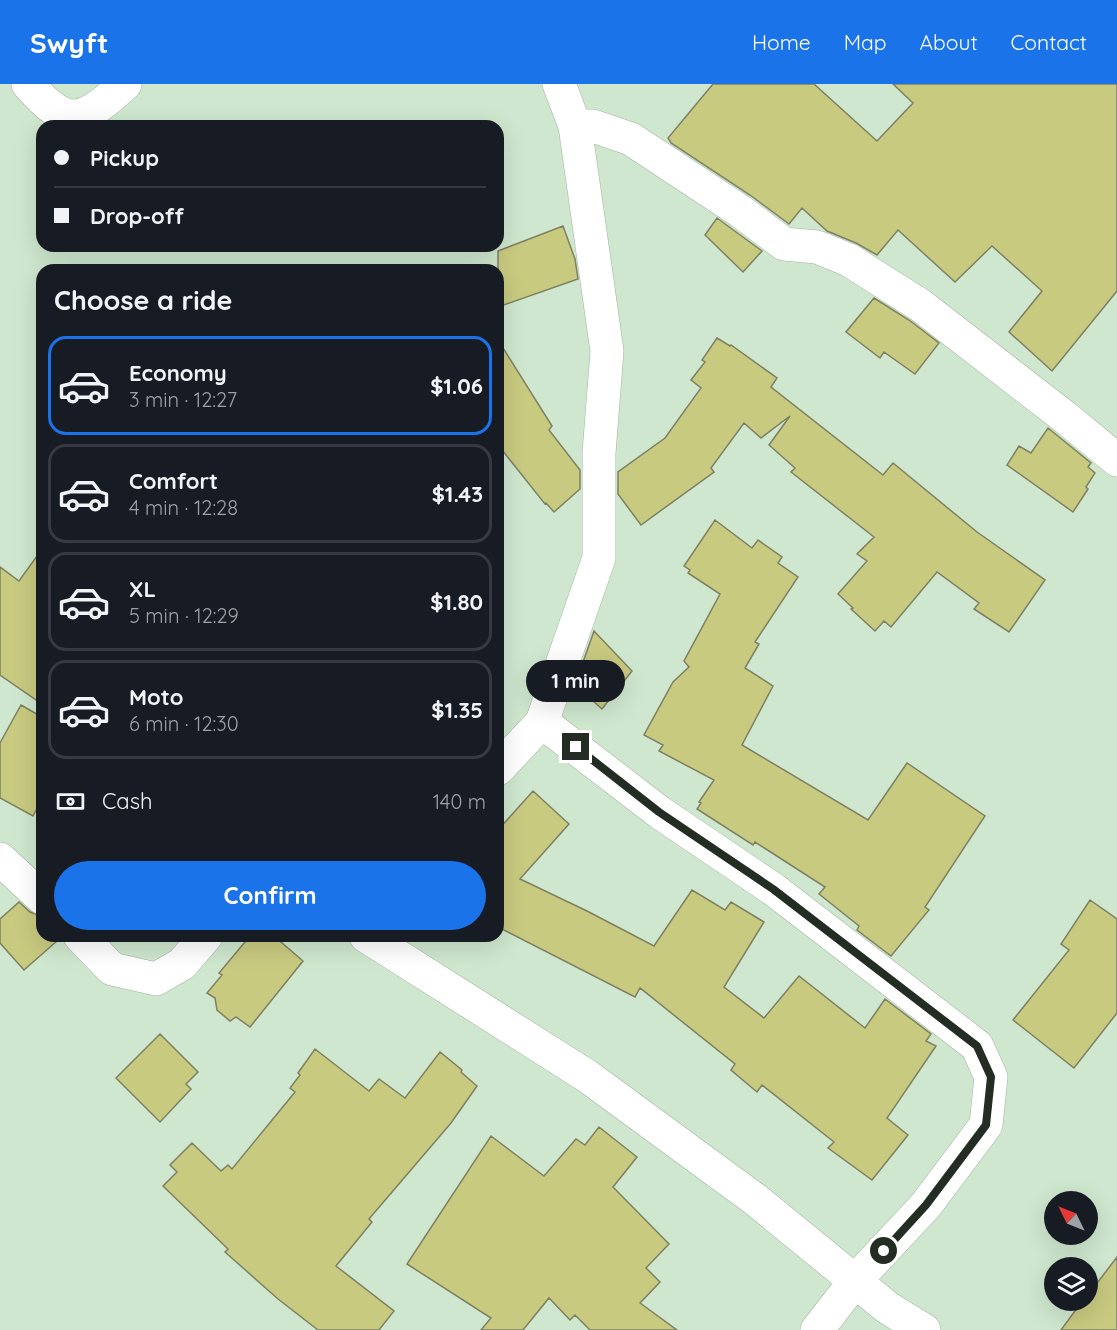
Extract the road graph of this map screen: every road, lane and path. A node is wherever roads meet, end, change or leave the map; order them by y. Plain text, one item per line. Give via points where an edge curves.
1 (28, 84) edge
2 (125, 84) edge
3 (559, 84) edge
4 (575, 126) junction
5 (1117, 460) edge
6 (542, 722) junction
7 (504, 763) edge
8 (0, 859) edge
9 (36, 892) edge
10 (86, 942) edge
11 (201, 942) edge
12 (375, 942) edge
13 (855, 1281) junction
14 (817, 1330) edge
15 (924, 1330) edge

1 - 2 street via 61,115 79,116 101,106
3 - 4 street
4 - 5 street via 594,126 630,139 784,244 817,247 849,260 920,305
4 - 6 street via 607,351 599,453 599,558
6 - 7 street
6 - 13 street via 659,812 773,889 977,1046 991,1077 986,1125 926,1205
8 - 9 street
10 - 11 street via 112,969 156,979 182,964
12 - 13 street via 587,1076 756,1200
13 - 14 street
13 - 15 street

